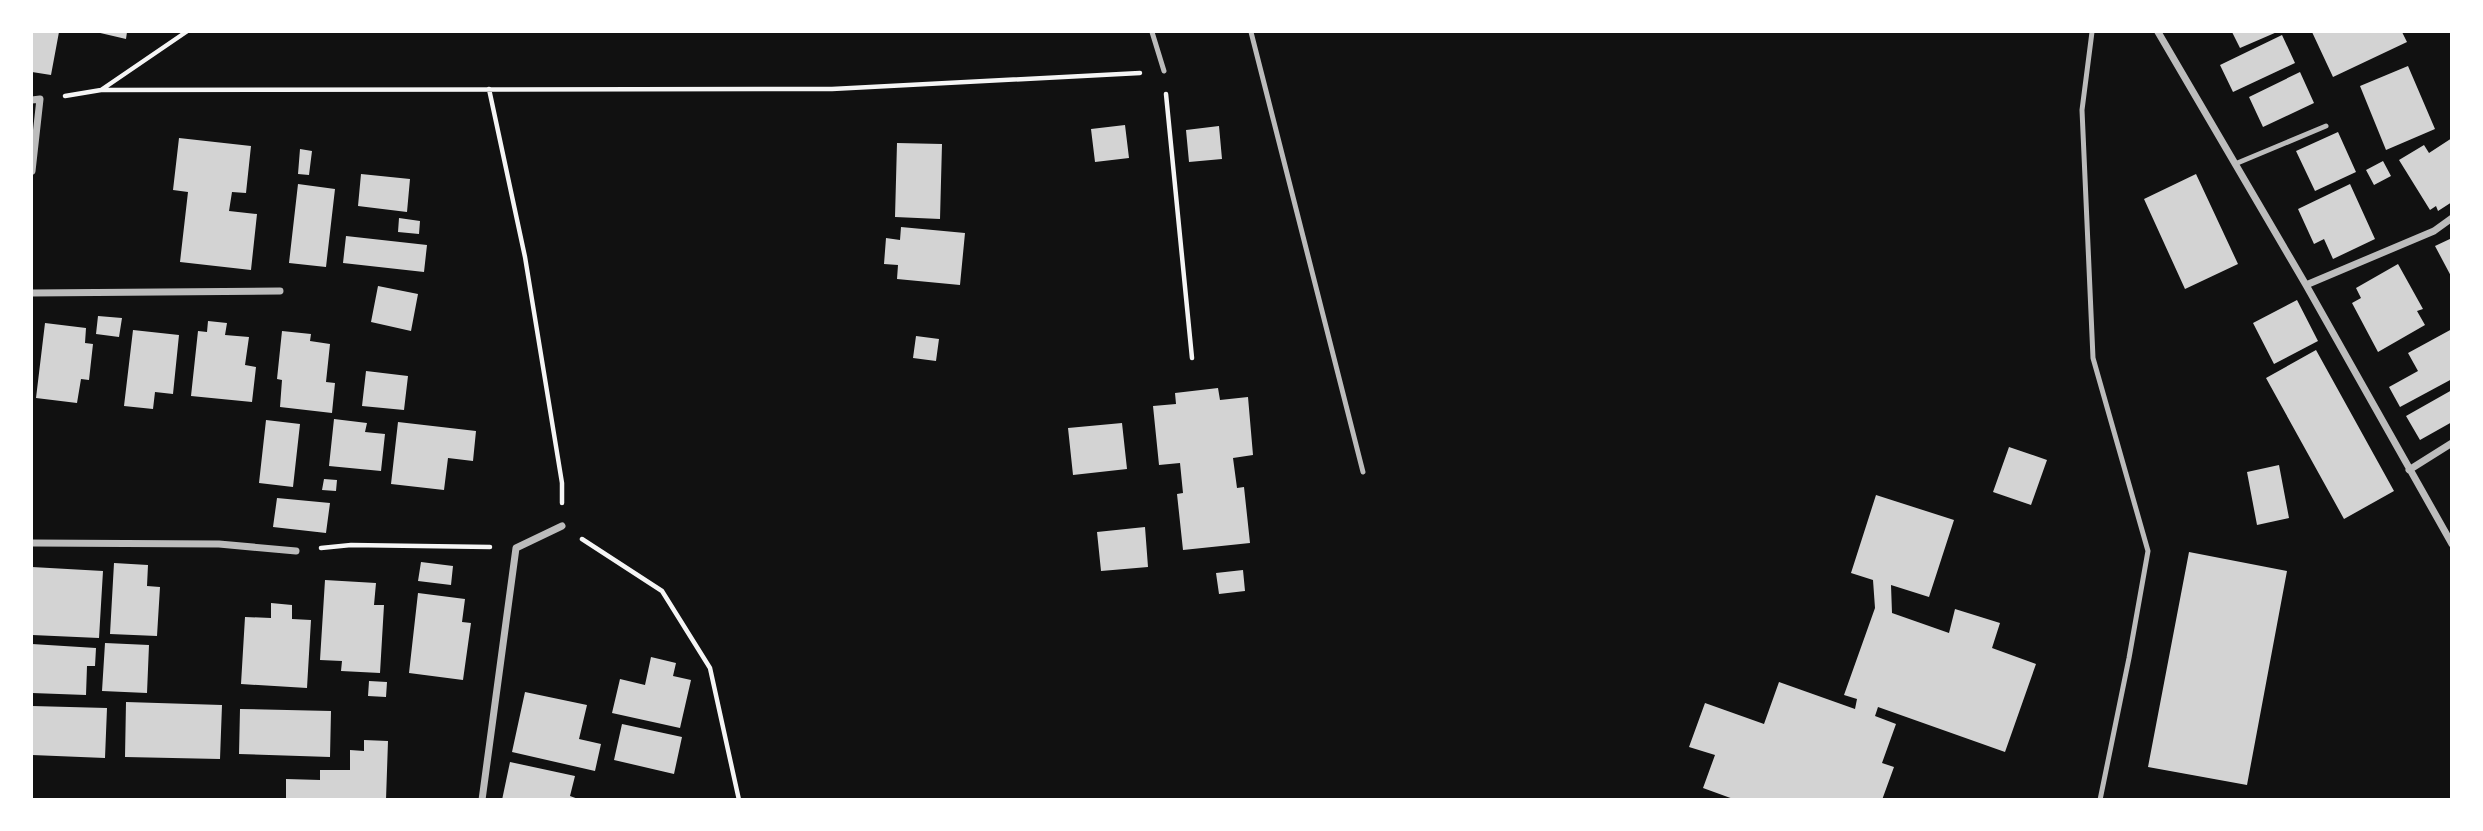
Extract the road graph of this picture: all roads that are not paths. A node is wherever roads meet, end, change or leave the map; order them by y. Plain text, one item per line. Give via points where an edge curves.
1 (1152, 32) edge
2 (1251, 32) edge
3 (2092, 32) edge
4 (2158, 32) edge
5 (1164, 71) road end
6 (36, 100) edge
7 (2326, 125) dead end
8 (2235, 163) junction
9 (32, 171) edge
10 (2452, 218) edge
11 (2306, 285) junction
12 (280, 291) dead end
13 (32, 293) edge
14 (2452, 443) edge
15 (2409, 470) junction
16 (1363, 472) dead end
17 (562, 526) road end
18 (32, 542) edge
19 (2452, 544) edge
20 (296, 551) road end
21 (482, 800) edge
22 (2100, 800) edge

1 - 5 lane
2 - 16 lane
3 - 22 lane via 2082,110 2093,358 2148,551
4 - 8 street
6 - 9 street
7 - 8 lane
8 - 11 street
10 - 11 street via 2434,231
11 - 15 street
12 - 13 street
14 - 15 street
15 - 19 street
17 - 21 street via 516,548
18 - 20 street via 219,544

